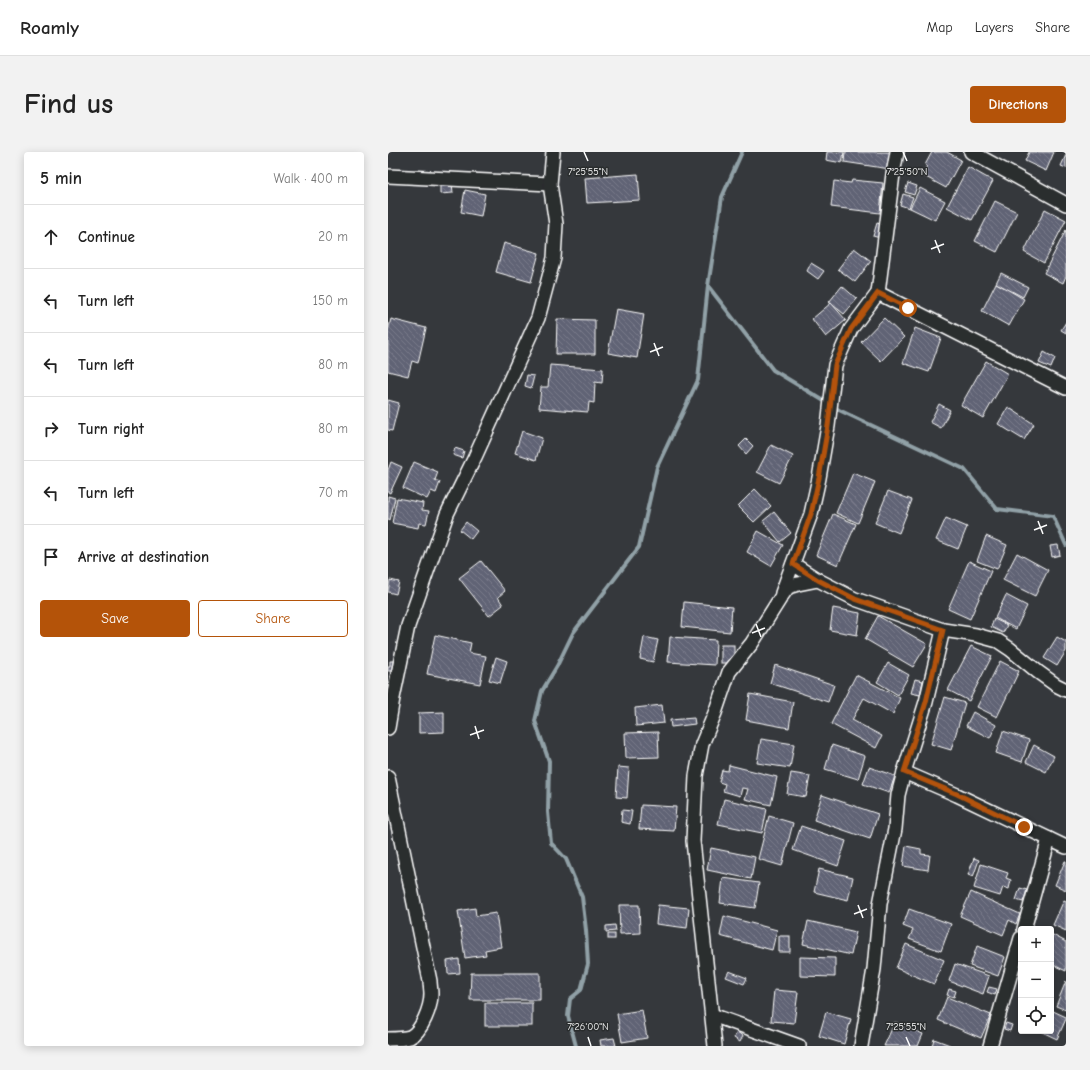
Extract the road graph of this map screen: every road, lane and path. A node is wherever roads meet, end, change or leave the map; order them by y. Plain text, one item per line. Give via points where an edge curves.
1 (553, 152) edge
2 (897, 152) edge
3 (971, 152) edge
4 (388, 176) edge
5 (550, 184) junction
6 (1066, 204) edge
7 (878, 293) junction
8 (1066, 388) edge
9 (793, 564) junction
10 (818, 580) junction
11 (780, 597) junction
12 (943, 630) junction
13 (1066, 690) edge
14 (388, 728) edge
15 (904, 775) junction
16 (388, 777) edge
17 (1049, 839) junction
18 (1066, 847) edge
19 (1025, 926) edge
20 (1018, 948) edge
21 (712, 1016) junction
22 (388, 1039) edge
23 (715, 1046) edge
24 (799, 1046) edge
25 (861, 1046) edge
26 (990, 1046) edge

1 - 5 street
2 - 7 street
3 - 6 street
4 - 5 street
5 - 14 street via 556,224 554,258 538,318 447,514 408,626
7 - 8 street
7 - 9 street via 851,329 835,365 819,478 811,514
9 - 10 street
9 - 11 street
10 - 11 street via 788,587
10 - 12 street via 855,599
11 - 21 street via 752,643 729,672 702,744 696,776 693,841
12 - 13 street via 998,641
12 - 15 street via 926,702
15 - 17 street via 957,794
15 - 25 street via 898,796 895,829 880,904 874,969
16 - 22 street via 431,994 425,1018 416,1032 400,1039
17 - 18 street
17 - 19 street
20 - 26 street
21 - 23 street
21 - 24 street

